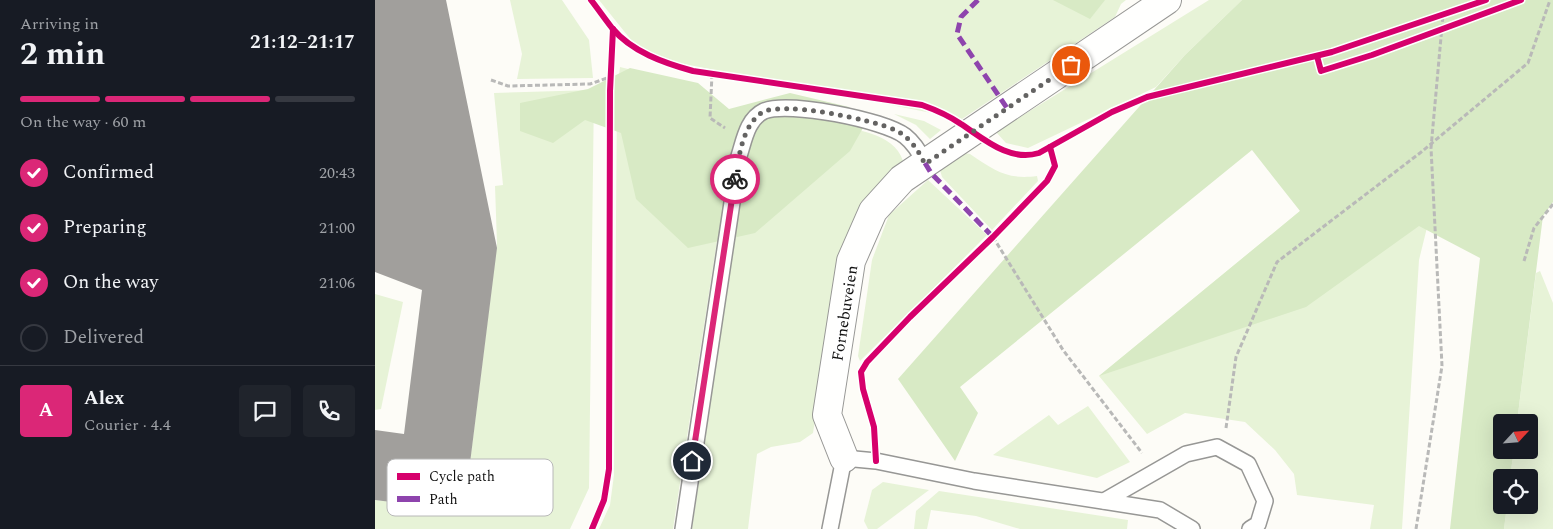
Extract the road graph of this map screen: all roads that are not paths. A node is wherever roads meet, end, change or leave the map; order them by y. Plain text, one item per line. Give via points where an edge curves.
1 (1167, 0) edge
2 (925, 164) junction
3 (843, 458) junction
4 (1104, 501) junction
5 (683, 529) edge
6 (830, 529) edge
7 (1192, 529) edge
8 (1250, 529) edge

1 - 2 street, Fornebuveien
2 - 3 street, Fornebuveien via 902,179 873,211 851,260 827,415
2 - 5 lane via 906,137 870,120 779,108 765,111 749,126 739,156
3 - 4 lane
3 - 6 lane
4 - 7 lane via 1160,510
4 - 8 lane via 1185,454 1217,447 1248,464 1265,501 1258,524

